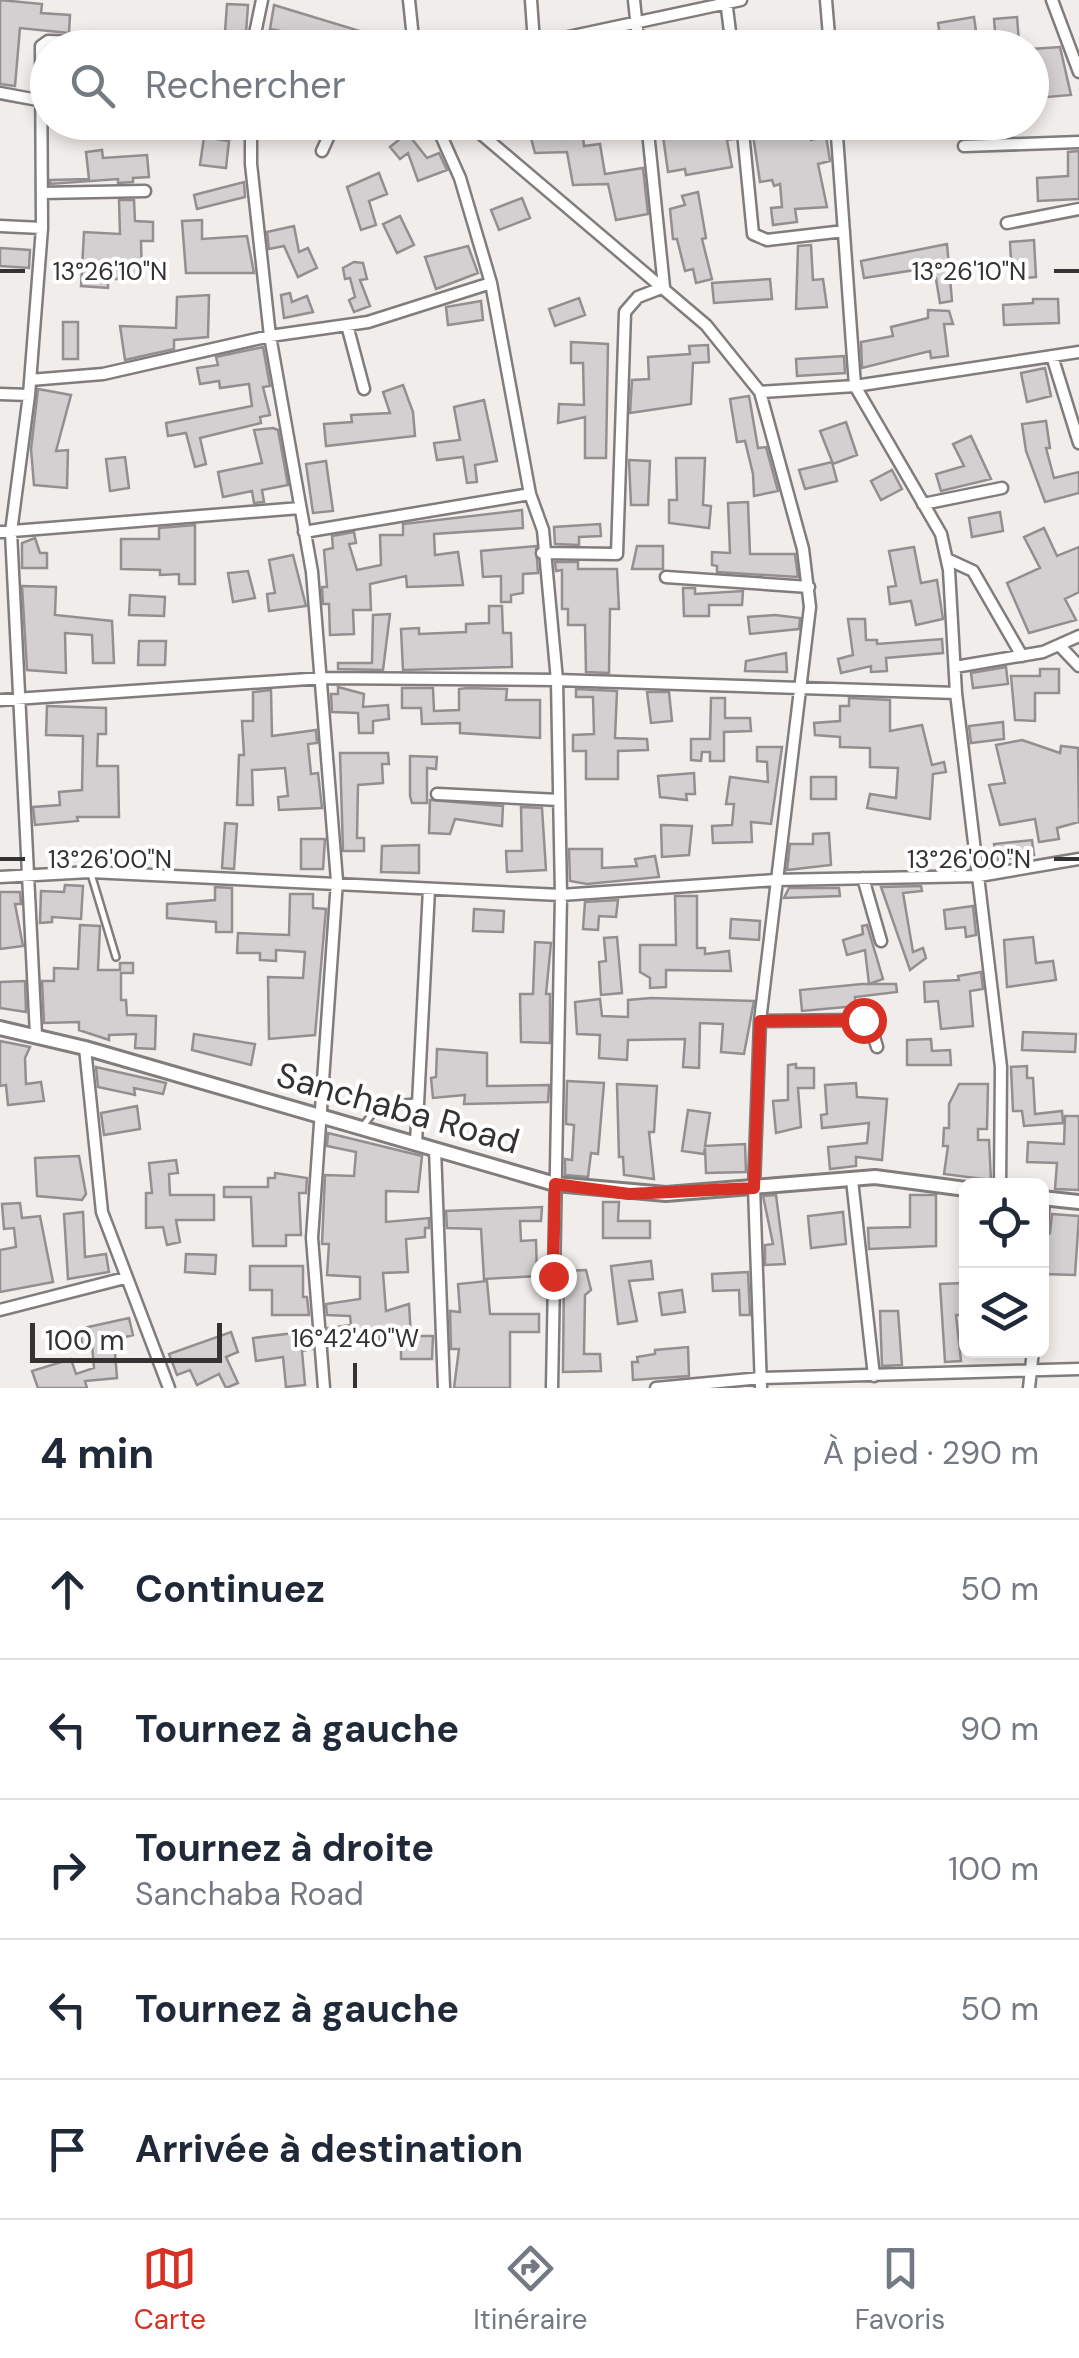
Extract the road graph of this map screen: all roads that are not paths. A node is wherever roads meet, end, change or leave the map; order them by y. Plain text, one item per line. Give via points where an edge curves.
1 (262, 0) edge
2 (409, 0) edge
3 (532, 0) edge
4 (634, 0) edge
5 (741, 0) edge
6 (826, 0) edge
7 (1052, 0) edge
8 (726, 2) edge
9 (636, 21) junction
10 (255, 30) edge
11 (412, 30) edge
12 (533, 30) edge
13 (596, 30) edge
14 (637, 30) edge
15 (730, 30) edge
16 (828, 30) edge
17 (1079, 72) edge
18 (0, 93) edge
19 (30, 99) edge
20 (43, 140) edge
21 (251, 140) edge
22 (327, 140) edge
23 (443, 140) edge
24 (488, 140) edge
25 (649, 140) edge
26 (744, 140) edge
27 (837, 140) edge
28 (1079, 142) edge
29 (964, 146) dead end
30 (322, 151) dead end
31 (145, 191) dead end
32 (42, 193) junction
33 (1079, 209) edge
34 (1008, 223) dead end
35 (0, 226) edge
36 (42, 228) junction
37 (844, 231) junction
38 (491, 283) junction
39 (664, 287) junction
40 (347, 325) junction
41 (270, 336) junction
42 (1079, 352) edge
43 (1052, 356) junction
44 (30, 380) junction
45 (855, 386) junction
46 (364, 389) dead end
47 (760, 392) junction
48 (0, 394) edge
49 (28, 395) junction
50 (1079, 443) edge
51 (1002, 488) dead end
52 (530, 494) junction
53 (923, 504) junction
54 (300, 508) junction
55 (6, 532) edge
56 (304, 532) junction
57 (542, 553) junction
58 (946, 560) junction
59 (666, 577) dead end
60 (809, 587) junction
61 (1079, 636) edge
62 (1059, 646) junction
63 (1022, 656) junction
64 (1079, 666) edge
65 (955, 667) junction
66 (324, 678) junction
67 (557, 680) junction
68 (800, 690) junction
69 (956, 693) junction
70 (16, 699) junction
71 (0, 700) edge
72 (438, 794) dead end
73 (559, 800) junction
74 (1079, 860) edge
75 (90, 872) junction
76 (25, 875) junction
77 (979, 876) junction
78 (0, 877) edge
79 (862, 878) junction
80 (776, 880) junction
81 (336, 881) junction
82 (429, 889) junction
83 (561, 896) junction
84 (881, 941) dead end
85 (116, 957) dead end
86 (760, 1021) junction
87 (0, 1028) edge
88 (36, 1036) junction
89 (85, 1048) junction
90 (876, 1048) dead end
91 (418, 1102) junction
92 (321, 1117) junction
93 (361, 1128) junction
94 (416, 1143) junction
95 (434, 1149) junction
96 (1000, 1178) edge
97 (852, 1180) junction
98 (555, 1184) junction
99 (754, 1188) junction
100 (959, 1188) edge
101 (1049, 1199) edge
102 (1079, 1202) edge
103 (125, 1278) junction
104 (0, 1310) edge
105 (1033, 1358) edge
106 (1032, 1367) junction
107 (1079, 1369) edge
108 (874, 1376) junction
109 (761, 1383) edge
110 (169, 1388) edge
111 (324, 1388) edge
112 (444, 1388) edge
113 (552, 1388) edge
114 (656, 1388) edge
115 (1029, 1388) edge

1 - 10 street
2 - 11 street
3 - 12 street
4 - 9 street
5 - 8 street
6 - 16 street
7 - 17 street
8 - 9 street
8 - 15 street
9 - 13 street
9 - 14 street
18 - 19 street
20 - 32 street
21 - 41 street
22 - 30 street
23 - 38 street
24 - 39 street
25 - 39 street
26 - 37 street via 752,234 767,240
27 - 37 street
28 - 29 street
31 - 32 street
32 - 36 street
33 - 34 street
35 - 36 street
36 - 44 street
37 - 45 street
38 - 40 street
38 - 52 street
39 - 47 street via 735,356
39 - 57 street via 638,297 625,312 617,554
40 - 41 street
40 - 46 street
41 - 44 street via 103,374
41 - 54 street
42 - 43 street
43 - 45 street
43 - 50 street
44 - 49 street
45 - 47 street
45 - 53 street
47 - 60 street
48 - 49 street
49 - 55 street
51 - 53 street
52 - 56 street
52 - 57 street via 543,530
53 - 58 street via 941,534
54 - 55 street
54 - 56 street
55 - 70 street
56 - 66 street
57 - 67 street
58 - 63 street via 974,571
58 - 65 street
59 - 60 street
60 - 68 street
61 - 62 street
62 - 63 street
62 - 64 street
63 - 65 street
65 - 69 street
66 - 67 street
66 - 70 street
66 - 81 street
67 - 68 street
67 - 73 street
68 - 69 street
68 - 80 street
69 - 77 street
70 - 71 street
70 - 76 street
72 - 73 street
73 - 83 street
74 - 77 street
75 - 76 street
75 - 81 street
75 - 85 lane
76 - 78 street
76 - 88 street
77 - 79 street
77 - 96 street via 1001,1067
79 - 80 street
79 - 84 street
80 - 83 street
80 - 86 street
81 - 82 street
81 - 92 street
82 - 83 street
82 - 91 street
83 - 98 street
86 - 90 street via 863,1020 870,1023
86 - 99 street
87 - 88 street, Sanchaba Road
88 - 89 street, Sanchaba Road
89 - 92 street, Sanchaba Road
89 - 103 street via 102,1212
91 - 93 lane via 380,1105
91 - 94 street
92 - 93 street, Sanchaba Road
92 - 111 street via 312,1238
93 - 94 street, Sanchaba Road
94 - 95 street, Sanchaba Road
95 - 98 street, Sanchaba Road
95 - 112 street
97 - 99 street, Sanchaba Road
97 - 100 street, Sanchaba Road
97 - 108 street
98 - 99 street, Sanchaba Road via 629,1194
98 - 113 street
99 - 109 street
101 - 102 street
103 - 104 street
103 - 110 street
105 - 106 street
106 - 107 street
106 - 108 street
106 - 115 street
108 - 109 street
109 - 114 street

